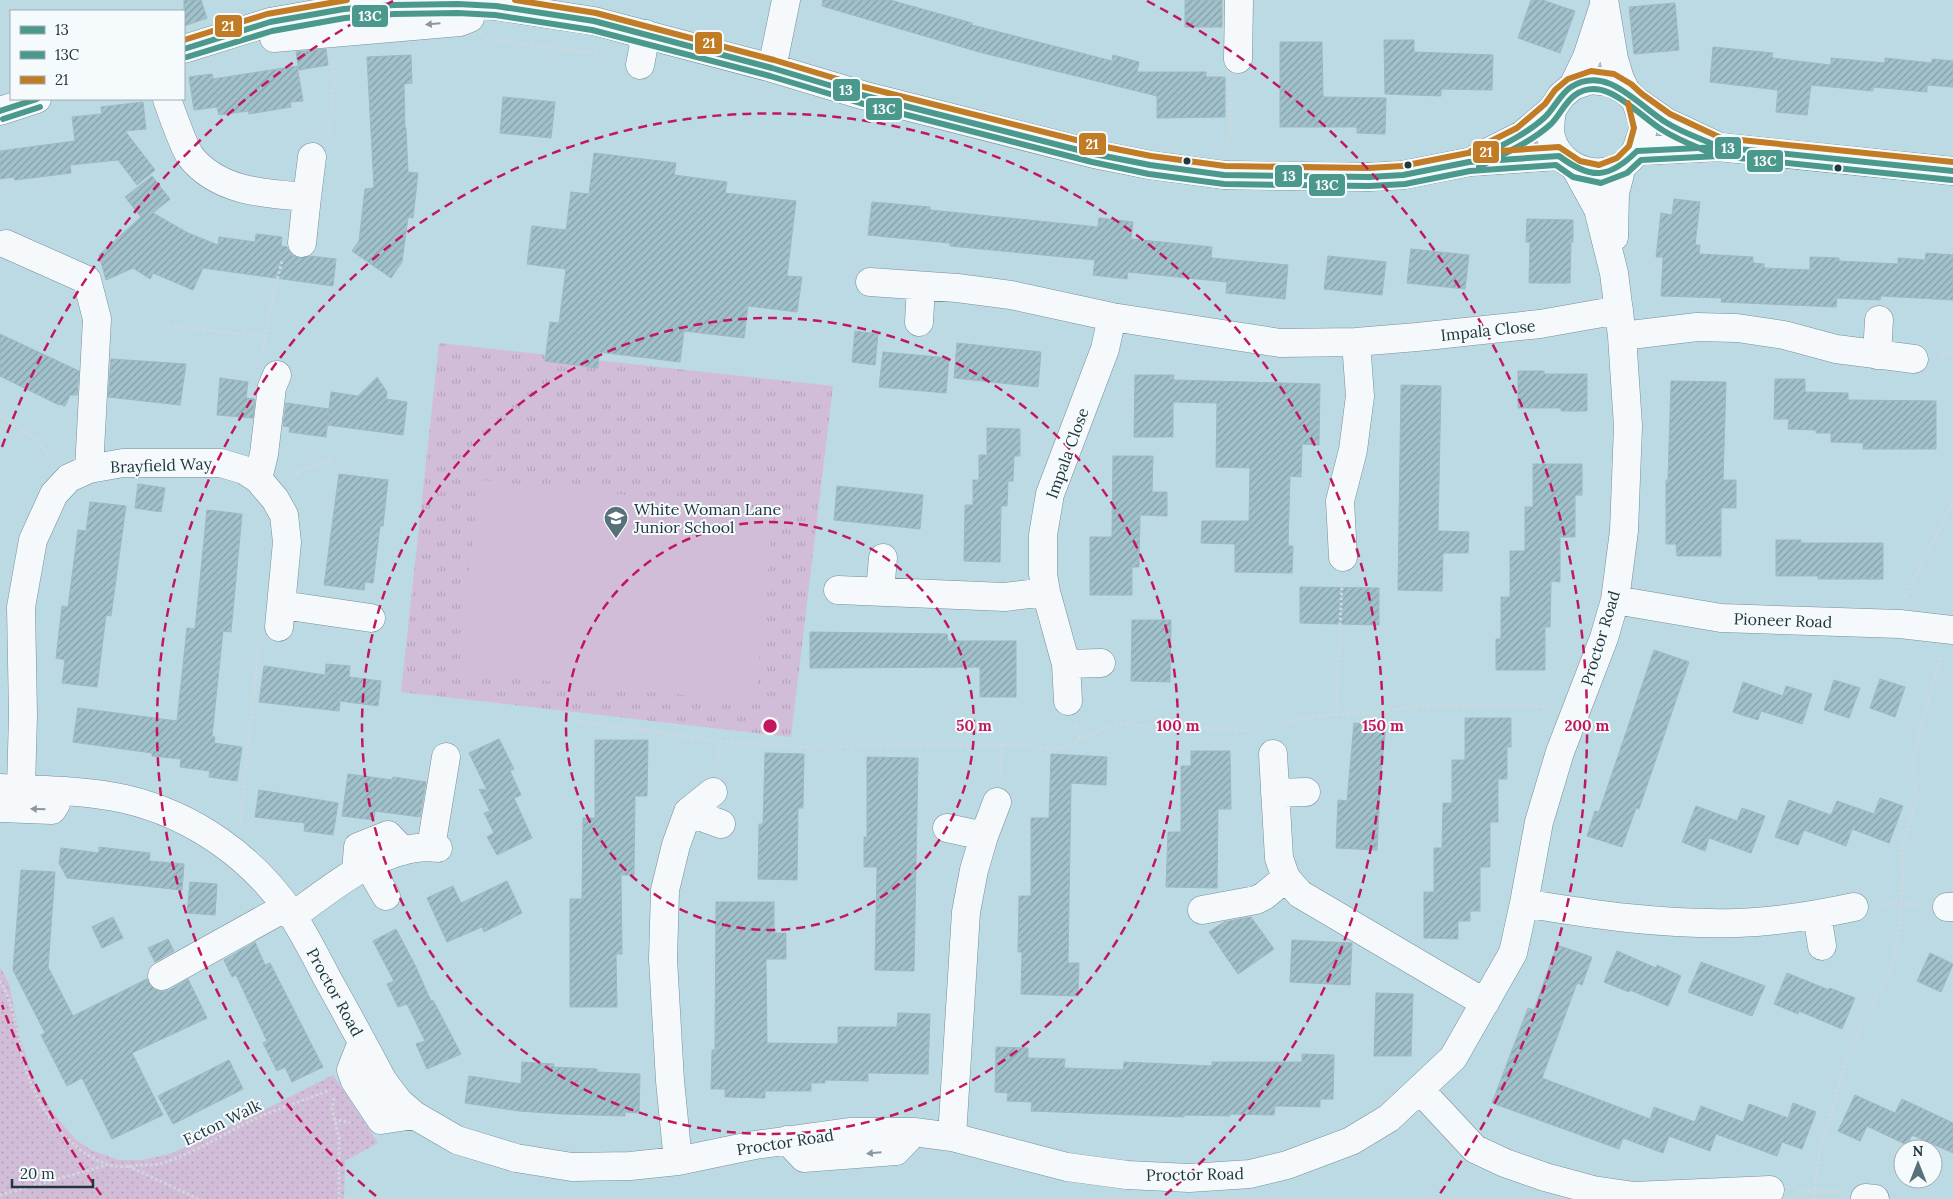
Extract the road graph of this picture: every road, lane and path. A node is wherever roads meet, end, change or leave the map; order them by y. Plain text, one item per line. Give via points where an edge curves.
1 (786, 0) edge
2 (1239, 0) edge
3 (1604, 2) edge
4 (496, 6) junction
5 (331, 32) junction
6 (646, 34) junction
7 (186, 48) edge
8 (1235, 50) joint
9 (640, 65) dead end
10 (772, 68) junction
11 (1573, 86) junction
12 (1631, 96) junction
13 (34, 100) edge
14 (167, 100) edge
15 (1552, 110) junction
16 (0, 111) edge
17 (1719, 146) junction
18 (312, 156) joint
19 (1629, 159) junction
20 (1469, 162) junction
21 (1567, 162) junction
22 (1953, 171) edge
23 (1224, 175) junction
24 (308, 198) junction
25 (302, 243) joint
26 (6, 244) dead end
27 (1614, 273) junction
28 (870, 282) dead end
29 (921, 286) junction
30 (1112, 318) junction
31 (1879, 320) dead end
32 (919, 322) dead end
33 (1621, 323) junction
34 (168, 326) dead end
35 (265, 336) junction
36 (1356, 342) junction
37 (1877, 355) junction
38 (1914, 359) dead end
39 (270, 364) joint
40 (0, 416) edge
41 (332, 461) dead end
42 (79, 474) junction
43 (258, 479) junction
44 (275, 499) junction
45 (1953, 502) edge
46 (1343, 557) joint
47 (882, 558) dead end
48 (838, 590) dead end
49 (880, 591) junction
50 (1046, 592) junction
51 (1614, 600) junction
52 (281, 616) junction
53 (371, 618) dead end
54 (1900, 624) junction
55 (1949, 629) edge
56 (1101, 663) dead end
57 (1066, 664) junction
58 (1068, 701) dead end
59 (1578, 709) junction
60 (1336, 715) junction
61 (577, 721) dead end
62 (1270, 739) junction
63 (446, 756) dead end
64 (11, 789) edge
65 (65, 791) junction
66 (713, 792) dead end
67 (1306, 792) dead end
68 (1275, 793) junction
69 (997, 802) dead end
70 (0, 808) edge
71 (688, 812) junction
72 (721, 824) dead end
73 (947, 828) dead end
74 (984, 836) junction
75 (237, 853) junction
76 (362, 868) junction
77 (1286, 878) junction
78 (386, 896) dead end
79 (1524, 903) junction
80 (1900, 903) junction
81 (1854, 907) joint
82 (1950, 907) edge
83 (1202, 910) dead end
84 (290, 912) junction
85 (1817, 914) junction
86 (1822, 946) dead end
87 (162, 976) dead end
88 (0, 981) edge
89 (1485, 1003) junction
90 (362, 1042) junction
91 (345, 1084) junction
92 (1420, 1090) junction
93 (414, 1115) junction
94 (952, 1137) junction
95 (678, 1161) junction
96 (107, 1165) junction
97 (128, 1166) junction
98 (1770, 1190) joint
99 (1814, 1191) junction
100 (0, 1195) edge
101 (1731, 1196) edge
102 (1870, 1198) edge
103 (198, 1199) edge
104 (338, 1199) edge
105 (1813, 1199) edge

1 - 10 street
2 - 8 street
3 - 11 street via 1587,57
3 - 12 street via 1614,59 1620,79
4 -> 5 street via 460,22
4 - 6 street via 594,21
4 - 7 street via 394,5 344,9 270,22
5 - 7 street
5 - 18 path via 334,82 327,158
6 - 9 street
6 - 10 street
8 - 23 path via 1231,126
10 - 23 street via 862,95 1046,142 1150,165
11 - 12 street via 1591,80 1610,82
11 - 15 street
12 - 17 street via 1666,122
12 - 19 street via 1643,128
13 - 16 street
14 - 24 street via 190,156 215,179 259,193
15 - 20 street via 1522,135
15 - 21 street via 1550,136
17 - 19 street
17 - 22 street
18 - 24 street
19 - 21 street via 1600,174
19 - 27 street, Proctor Road via 1614,193
20 - 21 street
20 - 23 street via 1403,175 1369,177
21 - 27 street, Proctor Road via 1598,209
24 - 25 street
25 - 35 path via 287,241
26 - 42 street via 87,280 97,319
27 - 33 street, Proctor Road
28 - 29 street, Impala Close
29 - 30 street, Impala Close via 1011,295
29 - 32 street
30 - 36 street, Impala Close via 1280,343
30 - 50 street, Impala Close via 1105,349 1050,494 1043,535
31 - 37 street
33 - 36 street, Impala Close via 1540,324
33 - 37 street via 1737,328
33 - 51 street, Proctor Road via 1628,426 1624,531
34 - 35 path
35 - 39 path
36 - 46 street via 1360,396 1353,450 1340,501
37 - 38 street
39 - 43 street via 272,388
40 - 42 path
41 - 44 path via 305,468 291,478
42 - 43 street, Brayfield Way via 123,463 221,463 244,470
42 - 64 street via 54,494 32,540 21,606 23,715
43 - 44 street, Brayfield Way
44 - 52 street, Brayfield Way via 284,515 287,542
45 - 54 path via 1902,604
46 - 60 path
47 - 49 street
48 - 49 street
49 - 50 street via 1005,596
50 - 57 street, Impala Close
51 - 54 street, Pioneer Road via 1721,618
51 - 59 street, Proctor Road
52 - 53 street via 316,610
52 - 75 path via 260,636
54 - 55 street, Pioneer Road
55 - 80 path via 1914,753 1915,806 1902,844
56 - 57 street
57 - 58 street, Impala Close
59 - 60 path via 1522,705 1419,706
59 - 79 street, Proctor Road via 1560,752 1539,822
60 - 62 path via 1315,716 1283,724
61 - 62 path via 720,741 795,747 1003,745 1062,748 1114,724
62 - 68 street
63 - 76 street via 434,847 403,851 388,835 358,847
64 - 65 street, Proctor Road
65 -> 70 street via 52,810
65 - 75 street, Proctor Road via 124,799 166,812 200,828
66 - 71 street
67 - 68 street
68 - 77 street via 1279,858
69 - 74 street
71 - 72 street
71 - 95 street via 665,890 663,959
73 - 74 street
74 - 94 street via 966,912
75 - 84 street, Proctor Road
76 - 78 street
76 - 84 street
77 - 83 street via 1256,900
77 - 89 street via 1300,894
79 - 85 street via 1601,916 1670,922 1738,923
79 - 89 street, Proctor Road via 1513,953
80 - 81 path
80 - 82 path
80 - 99 path via 1898,939 1890,970 1845,1065 1819,1154
81 - 85 street
84 - 87 street
84 - 90 street, Proctor Road
85 - 86 street
88 - 96 path, Ecton Walk via 32,1087 67,1140
89 - 92 street, Proctor Road via 1453,1058
90 - 91 street
90 - 93 street, Proctor Road via 383,1082
91 - 93 street via 381,1120
91 - 97 path, Ecton Walk via 256,1118 160,1164
91 - 104 path via 332,1109 339,1137
92 - 94 street, Proctor Road via 1389,1118 1351,1142 1287,1165 1250,1174 1189,1178 1127,1175 1067,1167
92 - 101 street via 1475,1149 1545,1177 1593,1190 1634,1196
93 - 95 street, Proctor Road via 457,1140 516,1158 572,1167
94 - 95 street, Proctor Road via 914,1132 849,1132 755,1145
96 - 97 path, Ecton Walk
96 - 100 path
97 - 103 path
98 - 99 path
98 - 101 street
99 - 102 path via 1865,1193
99 - 105 path

